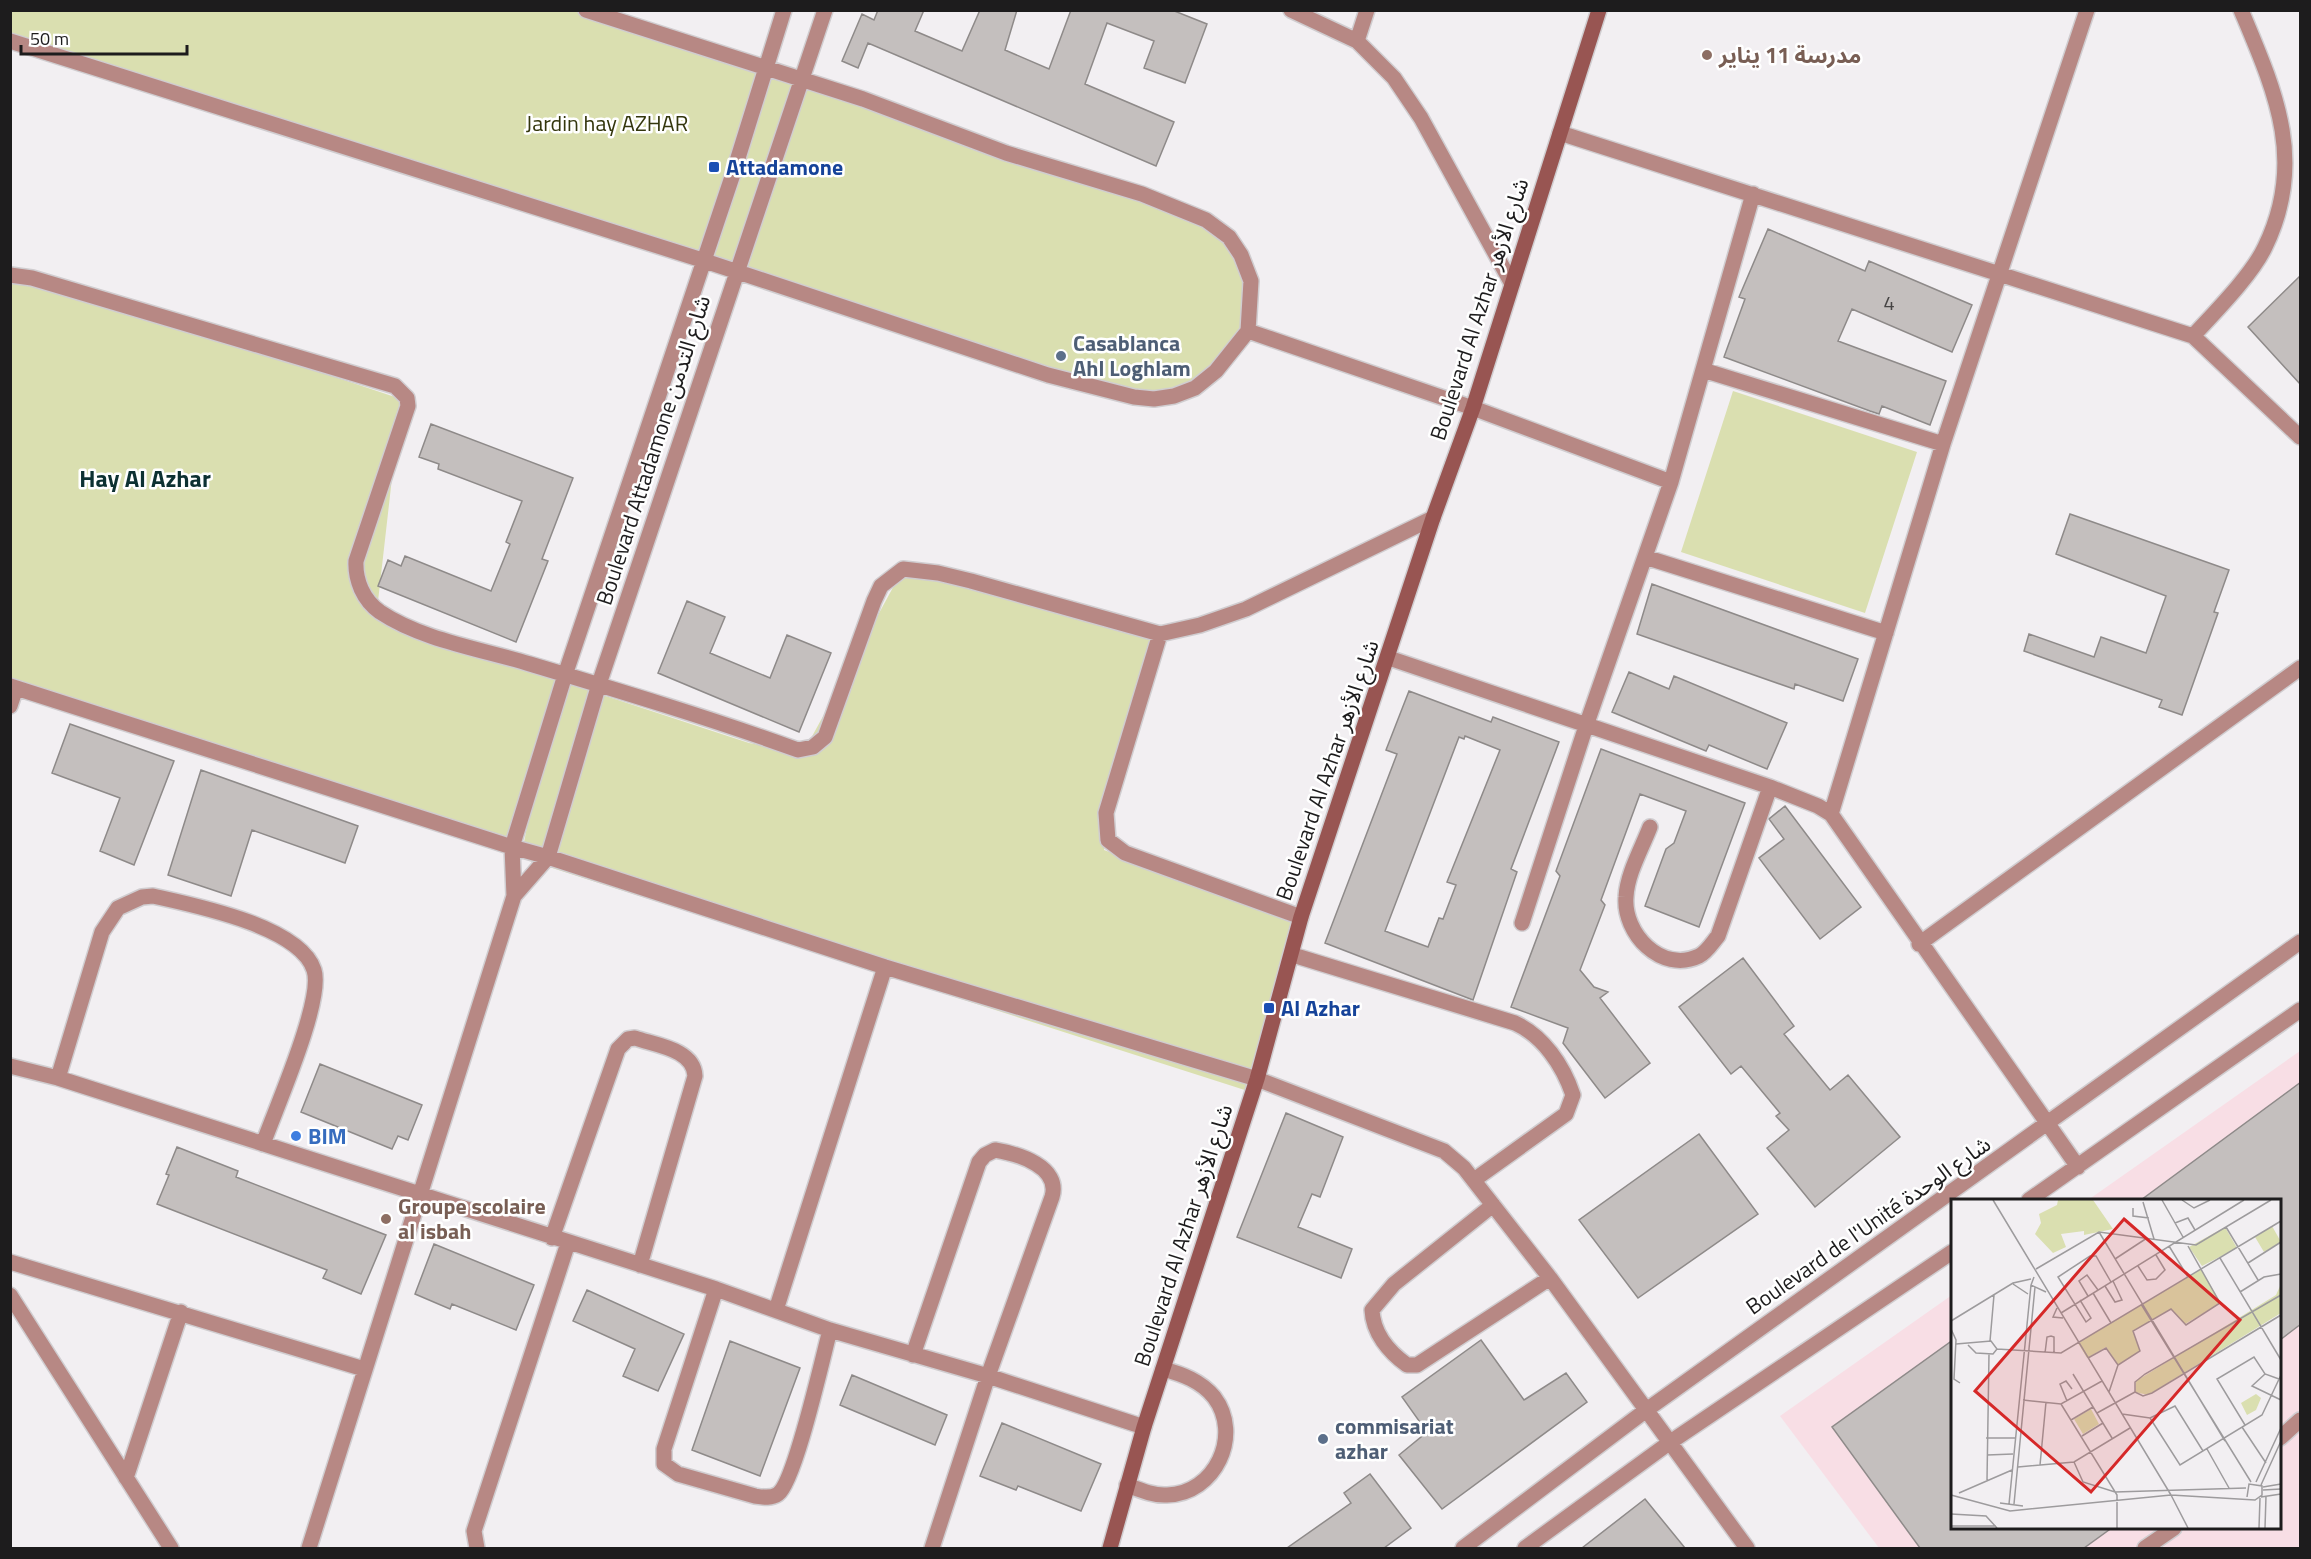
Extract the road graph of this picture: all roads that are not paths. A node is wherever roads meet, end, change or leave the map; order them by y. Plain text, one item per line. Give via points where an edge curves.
1 (586, 10) edge
2 (784, 10) edge
3 (825, 10) edge
4 (1291, 10) edge
5 (1367, 10) edge
6 (1599, 10) edge
7 (2087, 10) edge
8 (2241, 10) edge
9 (10, 41) edge
10 (1357, 41) junction
11 (767, 69) junction
12 (803, 80) junction
13 (1560, 133) junction
14 (1753, 194) junction
15 (702, 260) junction
16 (736, 272) junction
17 (1999, 274) junction
18 (10, 275) edge
19 (1512, 284) junction
20 (1248, 331) junction
21 (2193, 336) junction
22 (1703, 370) junction
23 (1473, 408) junction
24 (2301, 437) edge
25 (1943, 444) junction
26 (1671, 482) junction
27 (1433, 518) junction
28 (1645, 557) junction
29 (1886, 633) junction
30 (1160, 634) junction
31 (1389, 658) junction
32 (2301, 668) edge
33 (565, 675) junction
34 (599, 684) junction
35 (13, 687) edge
36 (10, 706) edge
37 (1587, 723) junction
38 (1770, 787) junction
39 (1831, 814) junction
40 (1650, 826) dead end
41 (512, 848) junction
42 (548, 856) junction
43 (514, 896) junction
44 (1301, 917) junction
45 (1522, 923) dead end
46 (2301, 942) edge
47 (1919, 944) junction
48 (1293, 955) junction
49 (885, 967) junction
50 (2301, 1010) edge
51 (10, 1066) edge
52 (58, 1078) junction
53 (1257, 1079) junction
54 (2048, 1125) junction
55 (263, 1144) junction
56 (2078, 1167) junction
57 (1474, 1180) junction
58 (419, 1194) junction
59 (2030, 1199) edge
60 (1493, 1205) junction
61 (552, 1238) junction
62 (568, 1243) junction
63 (1951, 1253) edge
64 (10, 1262) edge
65 (639, 1265) junction
66 (1550, 1278) junction
67 (716, 1289) junction
68 (10, 1295) edge
69 (776, 1310) junction
70 (181, 1312) junction
71 (830, 1330) junction
72 (913, 1355) junction
73 (364, 1369) junction
74 (1163, 1369) junction
75 (988, 1376) junction
76 (1645, 1412) junction
77 (2301, 1420) edge
78 (1144, 1427) junction
79 (2281, 1437) edge
80 (1669, 1443) junction
81 (126, 1478) junction
82 (1127, 1485) junction
83 (2171, 1529) edge
84 (171, 1548) edge
85 (309, 1548) edge
86 (477, 1548) edge
87 (932, 1548) edge
88 (1110, 1548) edge
89 (1463, 1548) edge
90 (1525, 1548) edge
91 (1747, 1548) edge
92 (2145, 1548) edge

1 - 11 street
2 - 11 street, Boulevard Attadamone شارع التدمن
3 - 12 street, Boulevard Attadamone شارع التدمن
4 - 10 street
5 - 10 street
6 - 13 main road, Boulevard Al Azhar شارع الأزهر
7 - 17 street
8 - 21 street via 2272,86 2284,130 2285,176 2265,249
9 - 15 street
10 - 19 street via 1410,100
11 - 12 street
11 - 15 street, Boulevard Attadamone شارع التدمن
12 - 16 street, Boulevard Attadamone شارع التدمن
12 - 20 street via 1006,153 1142,194 1206,220 1229,237 1251,281
13 - 14 street
13 - 19 main road, Boulevard Al Azhar شارع الأزهر
14 - 17 street
14 - 22 street
15 - 16 street
15 - 33 street, Boulevard Attadamone شارع التدمن
16 - 20 street via 1048,375 1134,397 1154,399 1195,388 1216,371
16 - 34 street, Boulevard Attadamone شارع التدمن
17 - 21 street
17 - 25 street
18 - 33 street via 44,281 383,382 402,391 408,406 356,561 360,587 377,610 417,630
19 - 23 main road, Boulevard Al Azhar شارع الأزهر
20 - 23 street
21 - 24 street
22 - 25 street
22 - 26 street
23 - 26 street
23 - 27 main road, Boulevard Al Azhar شارع الأزهر
25 - 29 street
26 - 28 street
27 - 30 street via 1246,609
27 - 31 main road, Boulevard Al Azhar شارع الأزهر
28 - 29 street
28 - 37 street
29 - 39 street
30 - 34 street via 971,581 903,569 881,586 827,732 813,747 798,750
30 - 44 street via 1106,813 1108,840 1125,853
31 - 37 street
31 - 44 main road, Boulevard Al Azhar شارع الأزهر
32 - 47 street
33 - 34 street
33 - 41 street, Boulevard Attadamone شارع التدمن
34 - 42 street, Boulevard Attadamone شارع التدمن
35 - 36 street
35 - 41 street
37 - 38 street
37 - 45 street
38 - 39 street
38 - 40 street via 1718,936 1706,951 1687,960 1654,952 1631,929 1626,896
39 - 47 street
41 - 42 street
41 - 43 street, Boulevard Attadamone شارع التدمن
42 - 43 street, Boulevard Attadamone شارع التدمن
42 - 49 street
43 - 58 street, Boulevard Attadamone شارع التدمن
44 - 48 main road, Boulevard Al Azhar شارع الأزهر
46 - 54 street, Boulevard de l'Unité شارع الوحدة
47 - 54 street
48 - 53 main road, Boulevard Al Azhar شارع الأزهر
48 - 57 street via 1515,1023 1544,1042 1573,1095 1566,1114
49 - 53 street
49 - 69 street
50 - 56 street
51 - 52 street
52 - 55 street
52 - 55 street via 102,932 118,908 153,896 246,921 292,943 314,969 316,982 305,1028
53 - 57 street via 1444,1151
53 - 74 main road, Boulevard Al Azhar شارع الأزهر
54 - 56 street
54 - 76 street, Boulevard de l'Unité شارع الوحدة
55 - 58 street
56 - 59 street
57 - 60 street
58 - 61 street
58 - 73 street, Boulevard Attadamone شارع التدمن
60 - 66 street
60 - 66 street via 1394,1284 1372,1310 1375,1329 1386,1344 1407,1365 1417,1365
61 - 62 street
61 - 65 street via 618,1049 634,1038 680,1053 690,1060 695,1076
62 - 65 street
62 - 86 street via 474,1531
63 - 80 street
64 - 70 street
65 - 67 street
66 - 76 street
67 - 69 street
67 - 71 street via 664,1449 664,1464 678,1474 755,1496 778,1494 787,1483
68 - 81 street
69 - 71 street
70 - 73 street
70 - 81 street
71 - 72 street
72 - 75 street
72 - 75 street via 979,1162 995,1150 1009,1153 1044,1170 1055,1185
73 - 85 street, Boulevard Attadamone شارع التدمن
74 - 78 main road, Boulevard Al Azhar شارع الأزهر
74 - 82 street via 1198,1382 1213,1396 1223,1411 1227,1431 1224,1451 1216,1469 1202,1483 1184,1492 1167,1496
75 - 78 street
75 - 87 street
76 - 80 street
76 - 89 street, Boulevard de l'Unité شارع الوحدة
77 - 79 street
78 - 82 main road, Boulevard Al Azhar شارع الأزهر
80 - 90 street
80 - 91 street
81 - 84 street
82 - 88 main road, Boulevard Al Azhar شارع الأزهر
83 - 92 street

